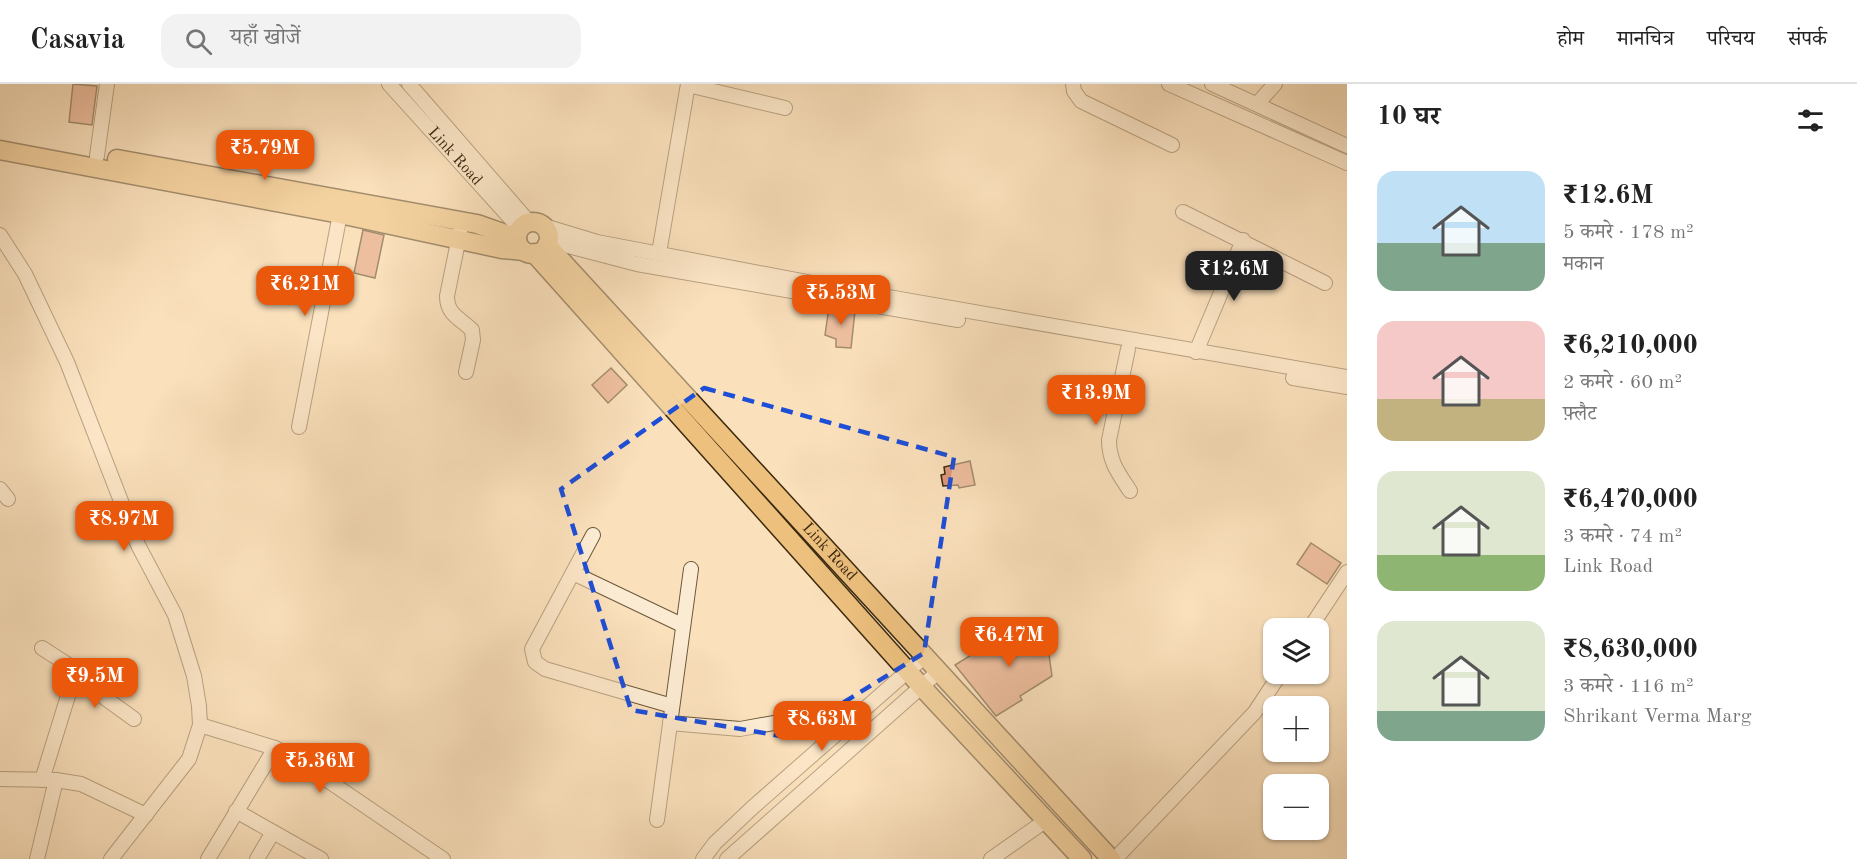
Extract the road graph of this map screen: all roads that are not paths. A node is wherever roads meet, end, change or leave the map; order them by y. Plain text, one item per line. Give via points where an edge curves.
1 (107, 84) edge
2 (389, 84) edge
3 (409, 84) edge
4 (688, 84) edge
5 (1073, 84) edge
6 (1169, 84) edge
7 (1212, 84) edge
8 (1275, 84) edge
9 (1189, 88) edge
10 (1257, 104) junction
11 (785, 108) dead end
12 (0, 138) edge
13 (1172, 145) dead end
14 (1347, 146) edge
15 (0, 150) edge
16 (97, 156) junction
17 (1347, 163) edge
18 (1183, 212) dead end
19 (340, 214) junction
20 (461, 231) junction
21 (0, 236) edge
22 (533, 238) junction
23 (1243, 240) junction
24 (659, 253) junction
25 (1325, 283) dead end
26 (1128, 349) junction
27 (1196, 352) junction
28 (466, 372) dead end
29 (1347, 377) edge
30 (1347, 387) edge
31 (298, 427) dead end
32 (1130, 491) dead end
33 (593, 535) dead end
34 (691, 569) dead end
35 (1347, 572) edge
36 (573, 573) junction
37 (1317, 618) edge
38 (682, 625) junction
39 (42, 648) dead end
40 (925, 656) junction
41 (76, 670) junction
42 (939, 671) junction
43 (914, 679) junction
44 (1273, 684) edge
45 (672, 706) junction
46 (134, 719) dead end
47 (670, 723) junction
48 (200, 725) junction
49 (833, 737) junction
50 (275, 748) junction
51 (0, 779) edge
52 (49, 780) junction
53 (236, 812) junction
54 (147, 815) junction
55 (657, 820) dead end
56 (1046, 821) junction
57 (273, 832) junction
58 (38, 859) edge
59 (111, 859) edge
60 (208, 859) edge
61 (257, 859) edge
62 (321, 859) edge
63 (443, 859) edge
64 (702, 859) edge
65 (727, 859) edge
66 (991, 859) edge
67 (1082, 859) edge
68 (1113, 859) edge

1 - 16 street
2 - 22 street, Link Road
3 - 22 street, Link Road
4 - 11 street
4 - 24 street
5 - 13 street via 1081,101
6 - 9 street
7 - 10 street
8 - 10 street
9 - 17 street
10 - 14 street
12 - 16 main road
15 - 19 main road
16 - 20 main road
18 - 23 street
19 - 20 main road
19 - 31 street
20 - 22 main road
20 - 28 street via 447,307 472,330
21 - 48 street via 25,274 67,362 138,545 175,615 194,676
22 - 24 street via 597,242
22 - 26 street via 637,264
22 - 40 main road, Link Road
22 - 43 main road, Link Road
23 - 25 street
23 - 27 street
24 - 27 street
26 - 30 street
26 - 32 street via 1109,452
27 - 29 street
33 - 36 street
34 - 38 street
35 - 37 street
36 - 38 street
36 - 45 street via 532,649 535,662 545,669
38 - 45 street
39 - 41 street
40 - 42 main road, Link Road
40 - 43 street
41 - 46 street
41 - 52 street
42 - 43 street
42 - 68 main road, Link Road
43 - 49 street
43 - 56 main road, Link Road
43 - 65 street
44 - 68 street via 1255,712
45 - 47 street
47 - 49 street via 740,729 812,716
47 - 55 street
48 - 50 street
48 - 54 street via 189,759
49 - 64 street via 752,808
50 - 53 street
50 - 63 street
51 - 52 street
52 - 54 street via 81,784
52 - 58 street
53 - 57 street
53 - 60 street
54 - 59 street
56 - 66 street
56 - 67 main road, Link Road
57 - 61 street
57 - 62 street

